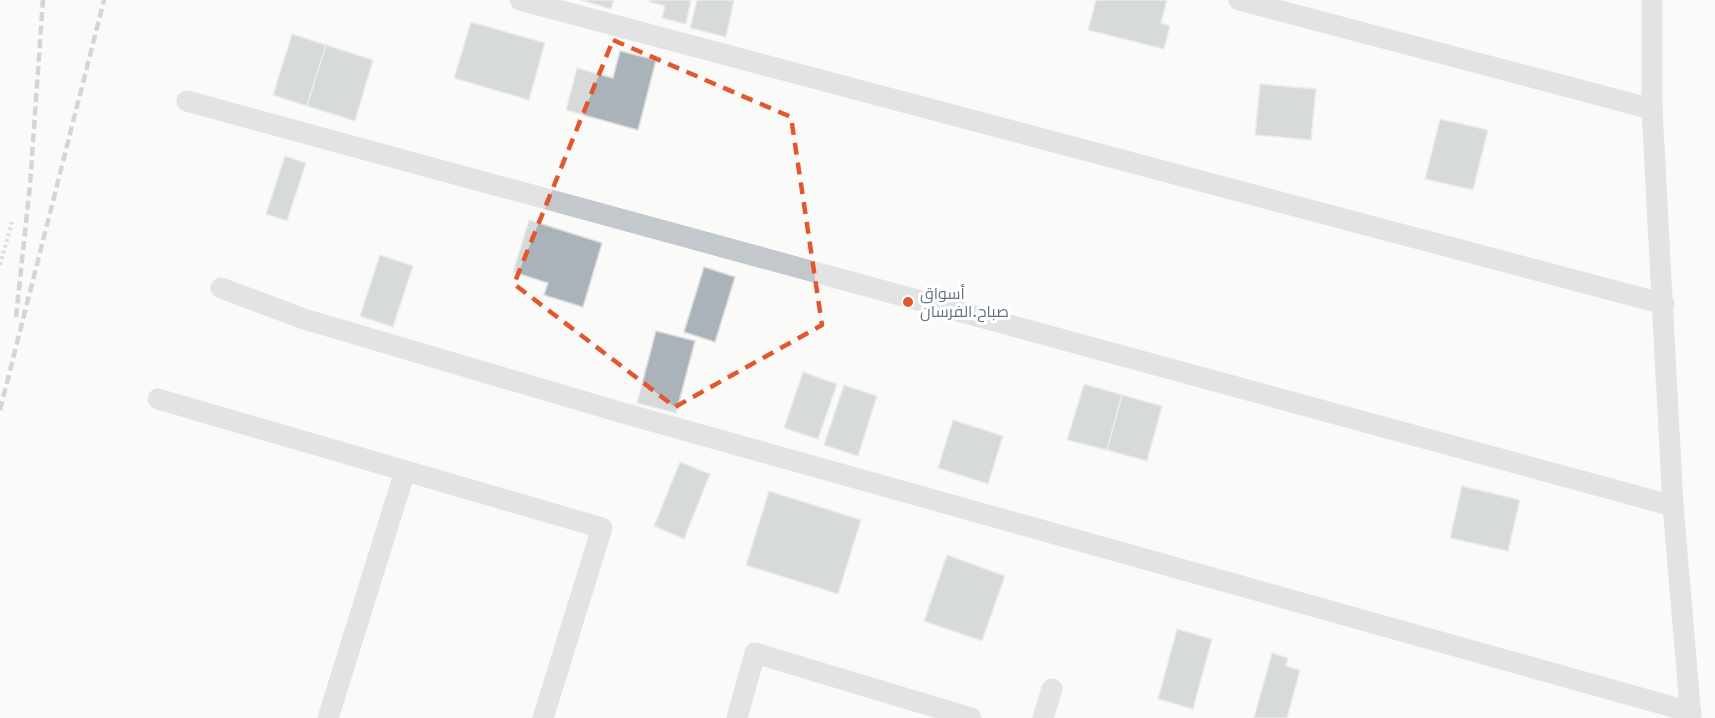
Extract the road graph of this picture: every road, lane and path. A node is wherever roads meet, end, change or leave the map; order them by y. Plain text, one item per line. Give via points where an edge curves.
1 (519, 0) edge
2 (1239, 0) edge
3 (1652, 0) edge
4 (187, 101) dead end
5 (1652, 109) junction
6 (12, 222) dead end
7 (0, 265) edge
8 (221, 288) dead end
9 (1664, 304) junction
10 (158, 399) dead end
11 (405, 471) junction
12 (1673, 506) junction
13 (1052, 689) dead end
14 (1691, 715) edge
15 (328, 718) edge
16 (543, 718) edge
17 (737, 718) edge
18 (971, 718) edge
19 (1042, 718) edge

1 - 9 street
2 - 5 street
3 - 5 street
4 - 12 street
5 - 9 street
6 - 7 path
8 - 14 street via 304,319 623,413
9 - 12 street
10 - 11 street
11 - 15 street
11 - 16 street via 602,528
12 - 14 street
13 - 19 street
17 - 18 street via 755,653

